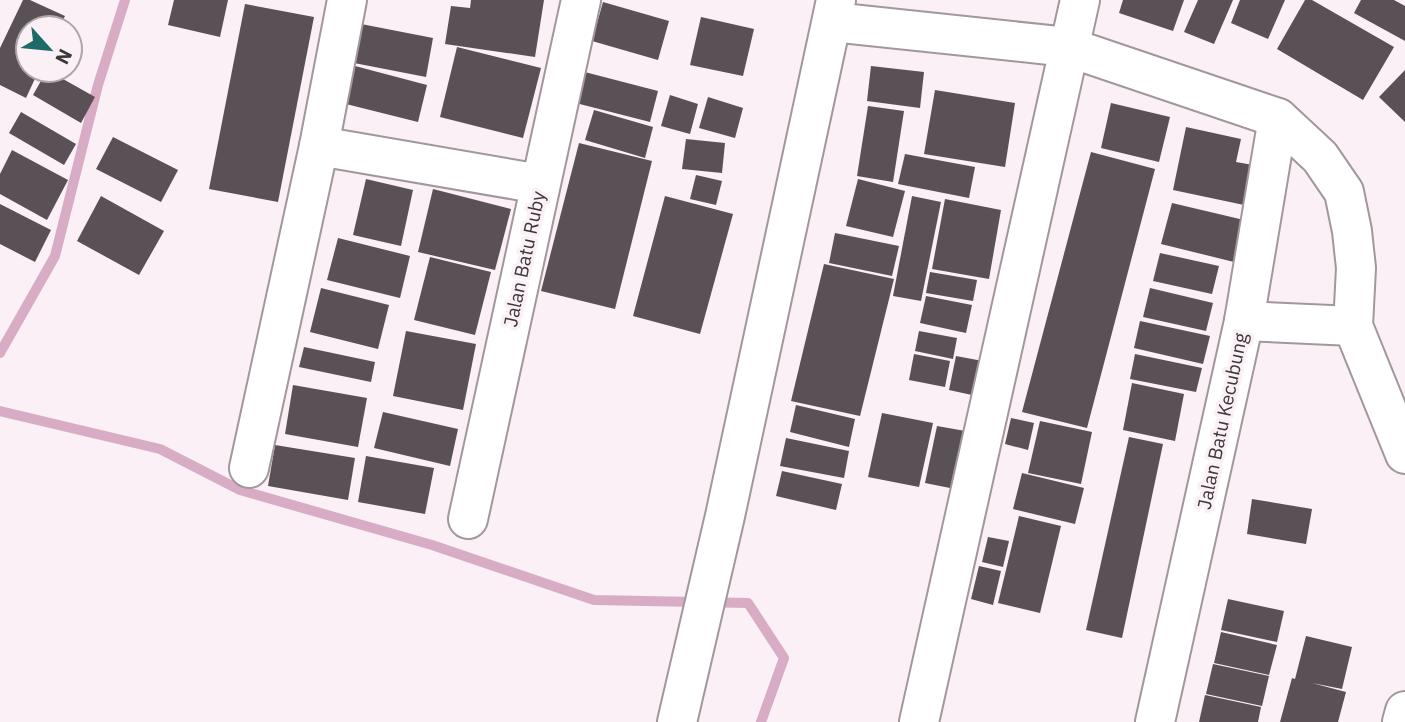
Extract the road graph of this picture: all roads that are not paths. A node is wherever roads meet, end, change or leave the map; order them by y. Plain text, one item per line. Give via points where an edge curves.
1 (346, 0) edge
2 (581, 0) edge
3 (1080, 0) edge
4 (834, 11) edge
5 (1068, 47) junction
6 (1278, 118) junction
7 (319, 146) junction
8 (540, 184) junction
9 (1244, 321) junction
10 (1353, 326) junction
11 (1405, 454) edge
12 (249, 468) dead end
13 (468, 519) dead end
14 (1405, 711) edge
15 (677, 722) edge
16 (919, 722) edge
17 (1155, 722) edge
18 (1402, 722) edge

1 - 7 street
2 - 8 street, Jalan Batu Ruby
3 - 5 street
4 - 5 street
4 - 15 street
5 - 6 street
5 - 16 street
6 - 9 street, Jalan Batu Kecubung
6 - 10 street via 1320,157 1344,192 1356,268
7 - 8 street
7 - 12 street
8 - 13 street, Jalan Batu Ruby
9 - 10 street
9 - 17 street, Jalan Batu Kecubung
10 - 11 street
14 - 18 street

